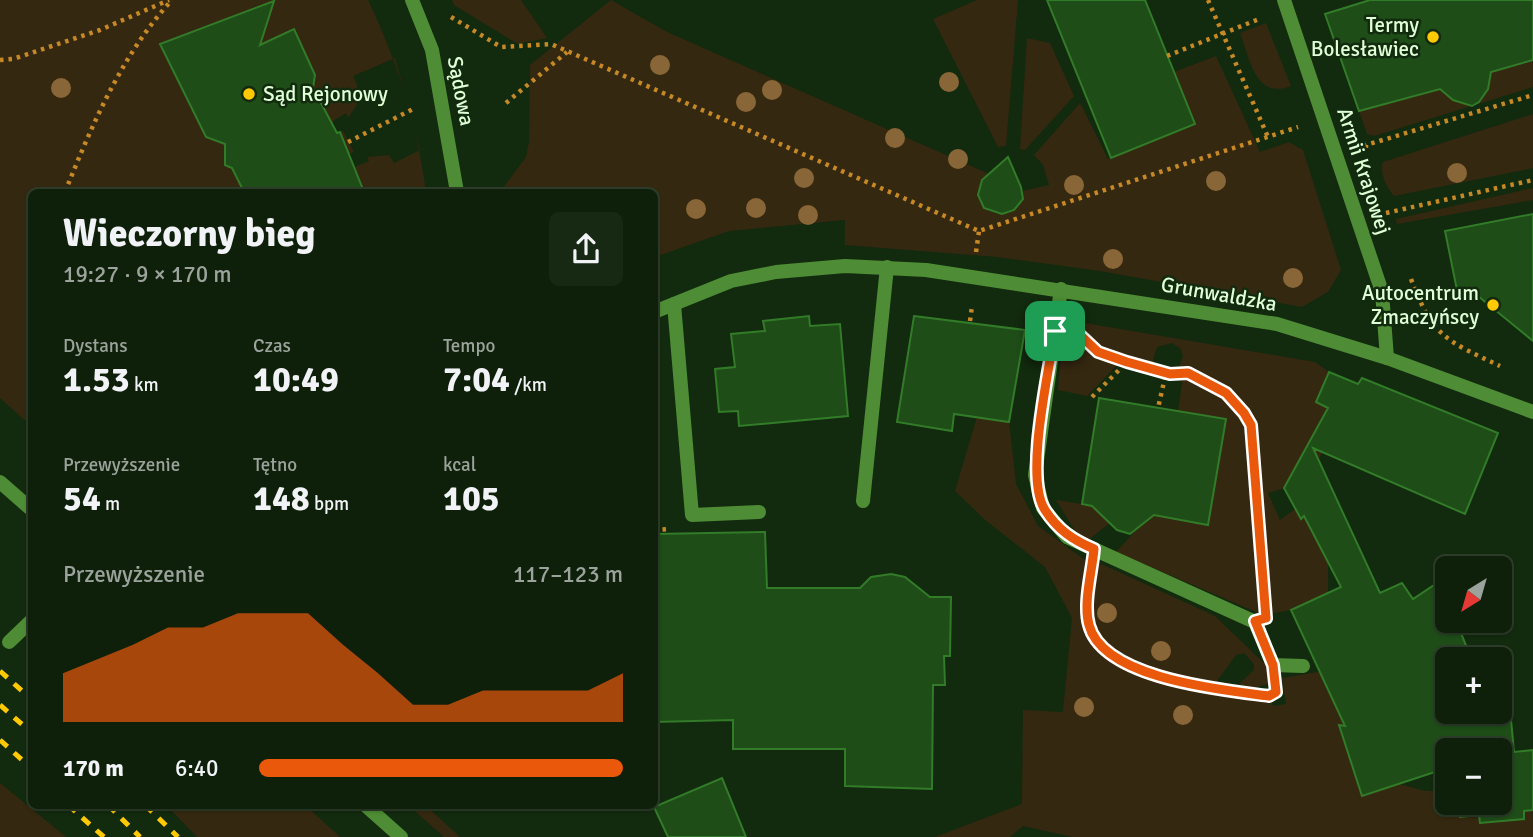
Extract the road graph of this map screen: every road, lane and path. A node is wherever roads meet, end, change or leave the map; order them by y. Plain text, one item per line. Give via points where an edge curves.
1 (171, 0) edge
2 (412, 0) edge
3 (1208, 0) edge
4 (1286, 0) edge
5 (446, 8) dead end
6 (1259, 19) dead end
7 (1222, 32) junction
8 (568, 51) junction
9 (1167, 56) dead end
10 (0, 60) edge
11 (1533, 95) edge
12 (506, 103) dead end
13 (416, 108) dead end
14 (1306, 125) dead end
15 (1268, 137) junction
16 (348, 142) dead end
17 (1366, 145) dead end
18 (1533, 180) edge
19 (66, 189) edge
20 (456, 189) edge
21 (1391, 226) dead end
22 (979, 231) junction
23 (975, 259) dead end
24 (887, 267) junction
25 (1410, 276) dead end
26 (1061, 289) junction
27 (674, 304) junction
28 (972, 305) dead end
29 (658, 310) edge
30 (970, 321) dead end
31 (1055, 331) junction
32 (1387, 358) junction
33 (1127, 362) junction
34 (1510, 371) dead end
35 (1166, 373) junction
36 (1092, 397) dead end
37 (1158, 408) dead end
38 (1533, 412) edge
39 (0, 482) edge
40 (863, 501) dead end
41 (28, 506) edge
42 (759, 512) dead end
43 (1094, 549) junction
44 (1255, 621) junction
45 (28, 624) edge
46 (9, 642) dead end
47 (1273, 665) junction
48 (1303, 666) dead end
49 (370, 809) edge
50 (401, 837) edge

1 - 10 path via 100,30
1 - 19 path via 125,63
2 - 20 street, Sądowa via 432,50
3 - 7 path
4 - 32 street, Armii Krajowej via 1382,292
5 - 8 path via 449,16 501,47 551,44
6 - 7 path
7 - 9 path
7 - 15 path
8 - 12 path
8 - 22 path
11 - 17 path
13 - 16 path
14 - 15 path
15 - 22 path
18 - 21 path via 1386,213
22 - 23 path
24 - 26 street, Grunwaldzka
24 - 27 street, Grunwaldzka via 776,272 731,281
24 - 40 street
25 - 34 path via 1428,321 1445,338
26 - 31 street
26 - 32 street, Grunwaldzka via 1277,324
27 - 29 street, Grunwaldzka
27 - 42 street via 692,515
28 - 30 path
31 - 33 path via 1080,335 1098,352
31 - 43 street via 1035,475 1043,508 1067,537
32 - 38 street, Grunwaldzka
33 - 35 path
33 - 36 path
35 - 37 path
35 - 44 path via 1188,373 1226,393 1251,425 1266,618
39 - 41 street
43 - 44 street
43 - 47 path via 1090,628 1103,648 1116,657 1203,687 1269,696 1276,692
44 - 47 street
45 - 46 street
47 - 48 street
49 - 50 street

